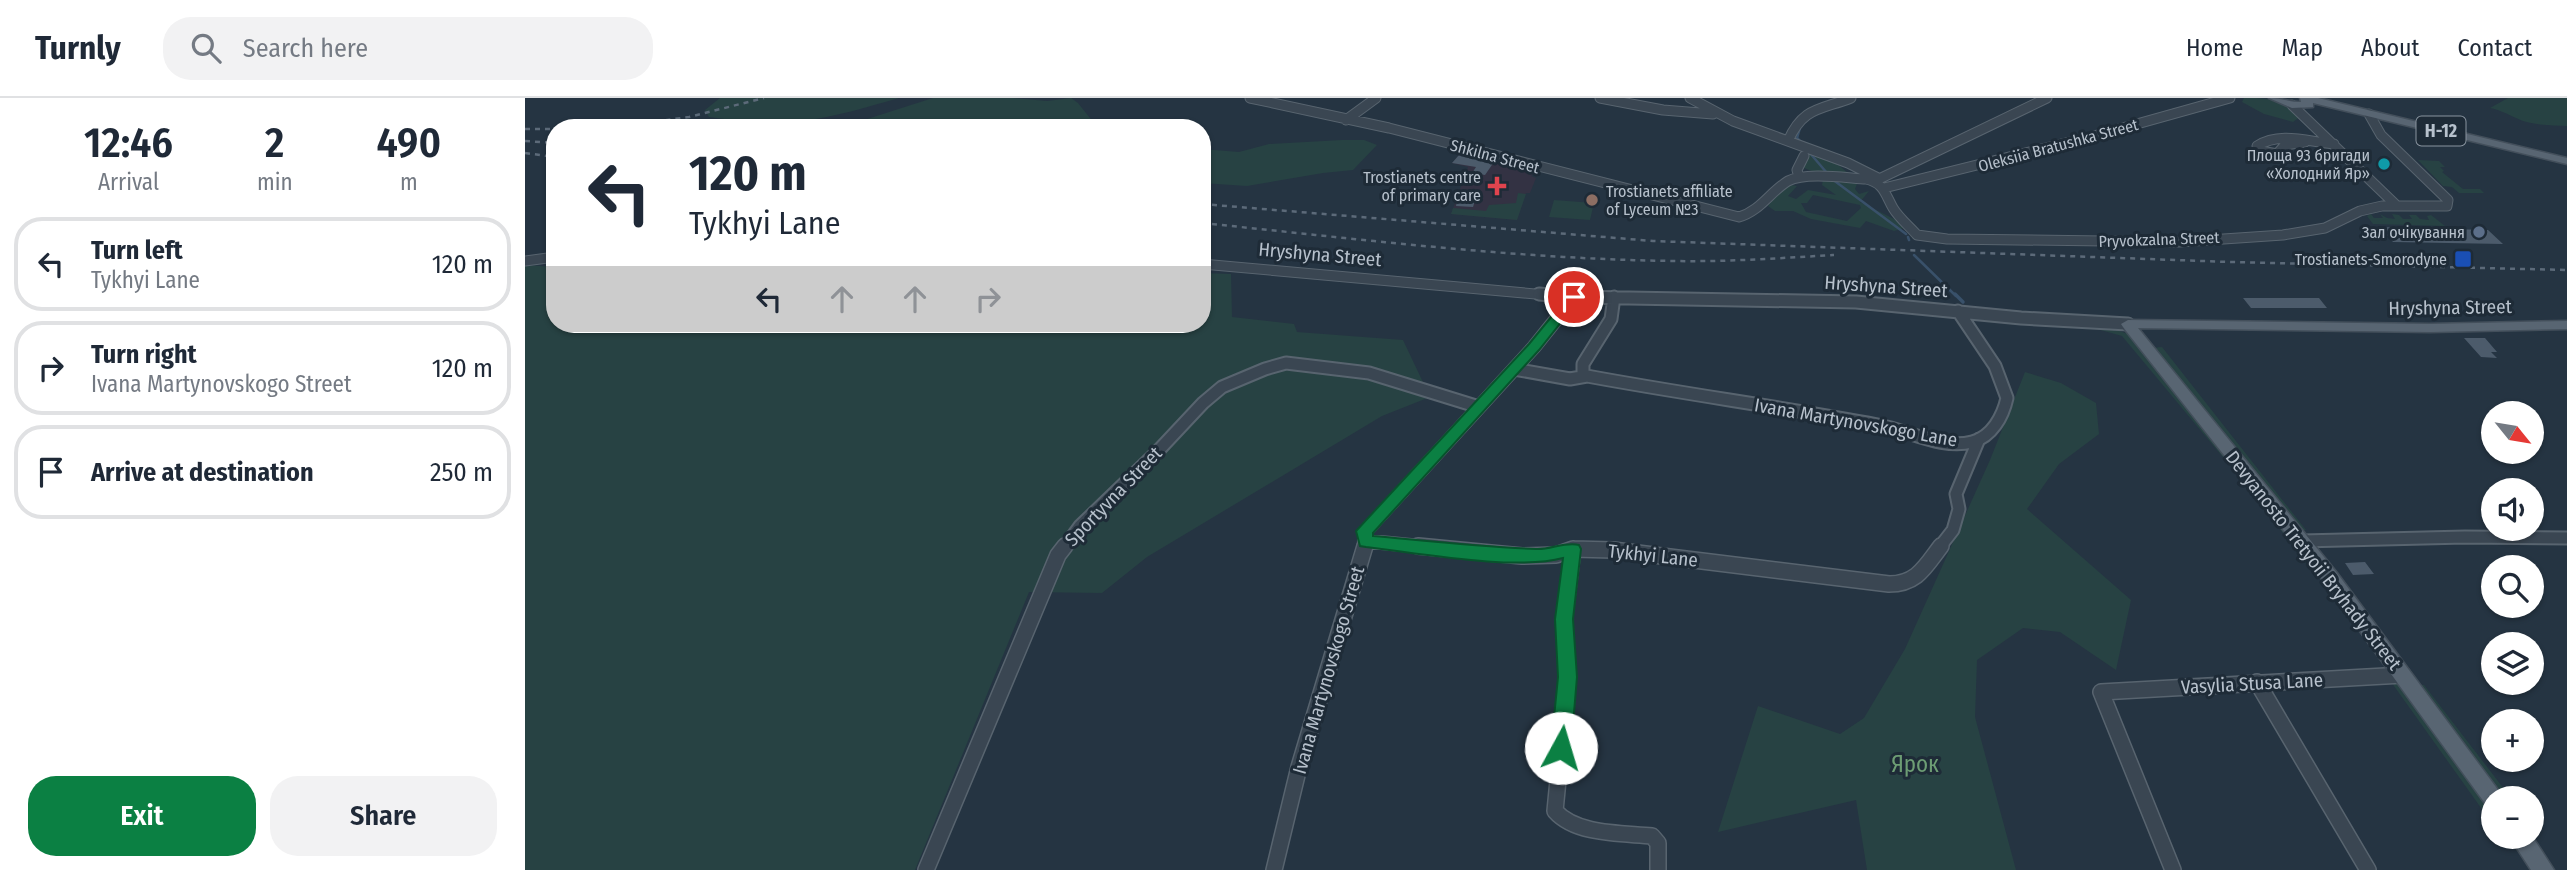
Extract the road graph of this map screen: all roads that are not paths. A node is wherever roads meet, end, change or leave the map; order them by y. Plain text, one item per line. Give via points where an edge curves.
1 (1250, 98) edge
2 (1376, 98) edge
3 (1600, 98) edge
4 (1690, 98) edge
5 (1851, 98) edge
6 (2047, 98) edge
7 (2230, 98) edge
8 (2274, 98) edge
9 (2305, 104) edge
10 (1713, 114) junction
11 (2369, 114) junction
12 (1346, 120) junction
13 (1788, 141) junction
14 (2305, 142) junction
15 (2334, 144) junction
16 (1804, 156) dead end
17 (2567, 161) edge
18 (1799, 177) junction
19 (1879, 182) junction
20 (2396, 205) junction
21 (1739, 217) joint
22 (546, 258) edge
23 (525, 261) edge
24 (1211, 265) edge
25 (1574, 297) junction
26 (1614, 297) junction
27 (1958, 311) junction
28 (2127, 324) junction
29 (2567, 325) edge
30 (1514, 369) junction
31 (1583, 376) junction
32 (1479, 407) junction
33 (1979, 439) junction
34 (2567, 538) edge
35 (1366, 541) junction
36 (2302, 541) junction
37 (1573, 549) junction
38 (2403, 675) junction
39 (2256, 682) junction
40 (2484, 786) edge
41 (2528, 849) edge
42 (926, 870) edge
43 (1274, 870) edge
44 (1658, 870) edge
45 (2173, 870) edge
46 (2368, 870) edge
47 (2543, 870) edge

1 - 12 street, Shkilna Street
2 - 12 street
3 - 10 street via 1679,113
4 - 10 street
5 - 13 street via 1826,104 1799,119
6 - 19 street
7 - 19 street, Oleksiia Bratushka Street via 2068,142
8 - 9 main road, Н-12
9 - 11 main road, Н-12 via 2330,104
9 - 15 street
10 - 13 street
11 - 17 main road, Н-12
11 - 20 street, Pryvokzalna Street via 2381,135 2449,204
12 - 21 street, Shkilna Street
13 - 19 street via 1852,164
14 - 14 street via 2277,139 2257,146 2260,151 2277,154 2285,145
14 - 15 street
15 - 20 street
16 - 18 street via 1797,170
18 - 19 street
18 - 21 street via 1783,183 1754,211
19 - 20 street, Pryvokzalna Street via 1894,209 1917,235 1957,239 2179,242 2283,234 2325,228 2360,211
22 - 23 street
24 - 25 street, Hryshyna Street
25 - 26 street, Hryshyna Street
25 - 30 street, Ivana Martynovskogo Street
26 - 27 street, Hryshyna Street via 1856,302
26 - 31 street via 1611,319 1583,364
27 - 28 street, Hryshyna Street
27 - 33 street, Ivana Martynovskogo Lane via 2007,392 1999,418
28 - 29 main road, Hryshyna Street
28 - 36 main road, Devyanosto Tretyoii Bryhady Street
30 - 31 street, Ivana Martynovskogo Lane via 1570,379
30 - 32 street, Ivana Martynovskogo Street
31 - 33 street, Ivana Martynovskogo Lane via 1885,426 1949,442
32 - 35 street, Ivana Martynovskogo Street via 1370,523
32 - 42 street, Sportyvna Street via 1369,373 1286,363 1212,394 1080,526 1058,555
33 - 37 street, Tykhyi Lane via 1956,494 1959,509 1953,530 1919,574 1905,584
34 - 36 street
35 - 37 street, Tykhyi Lane via 1522,556 1556,555
35 - 43 street, Ivana Martynovskogo Street
36 - 38 main road, Devyanosto Tretyoii Bryhady Street
37 - 44 street via 1564,619 1568,677 1555,810 1562,820 1579,825 1652,836 1658,844
38 - 39 street, Vasylia Stusa Lane
38 - 40 main road, Devyanosto Tretyoii Bryhady Street
39 - 45 street, Vasylia Stusa Lane via 2101,692
39 - 46 street
41 - 47 main road

